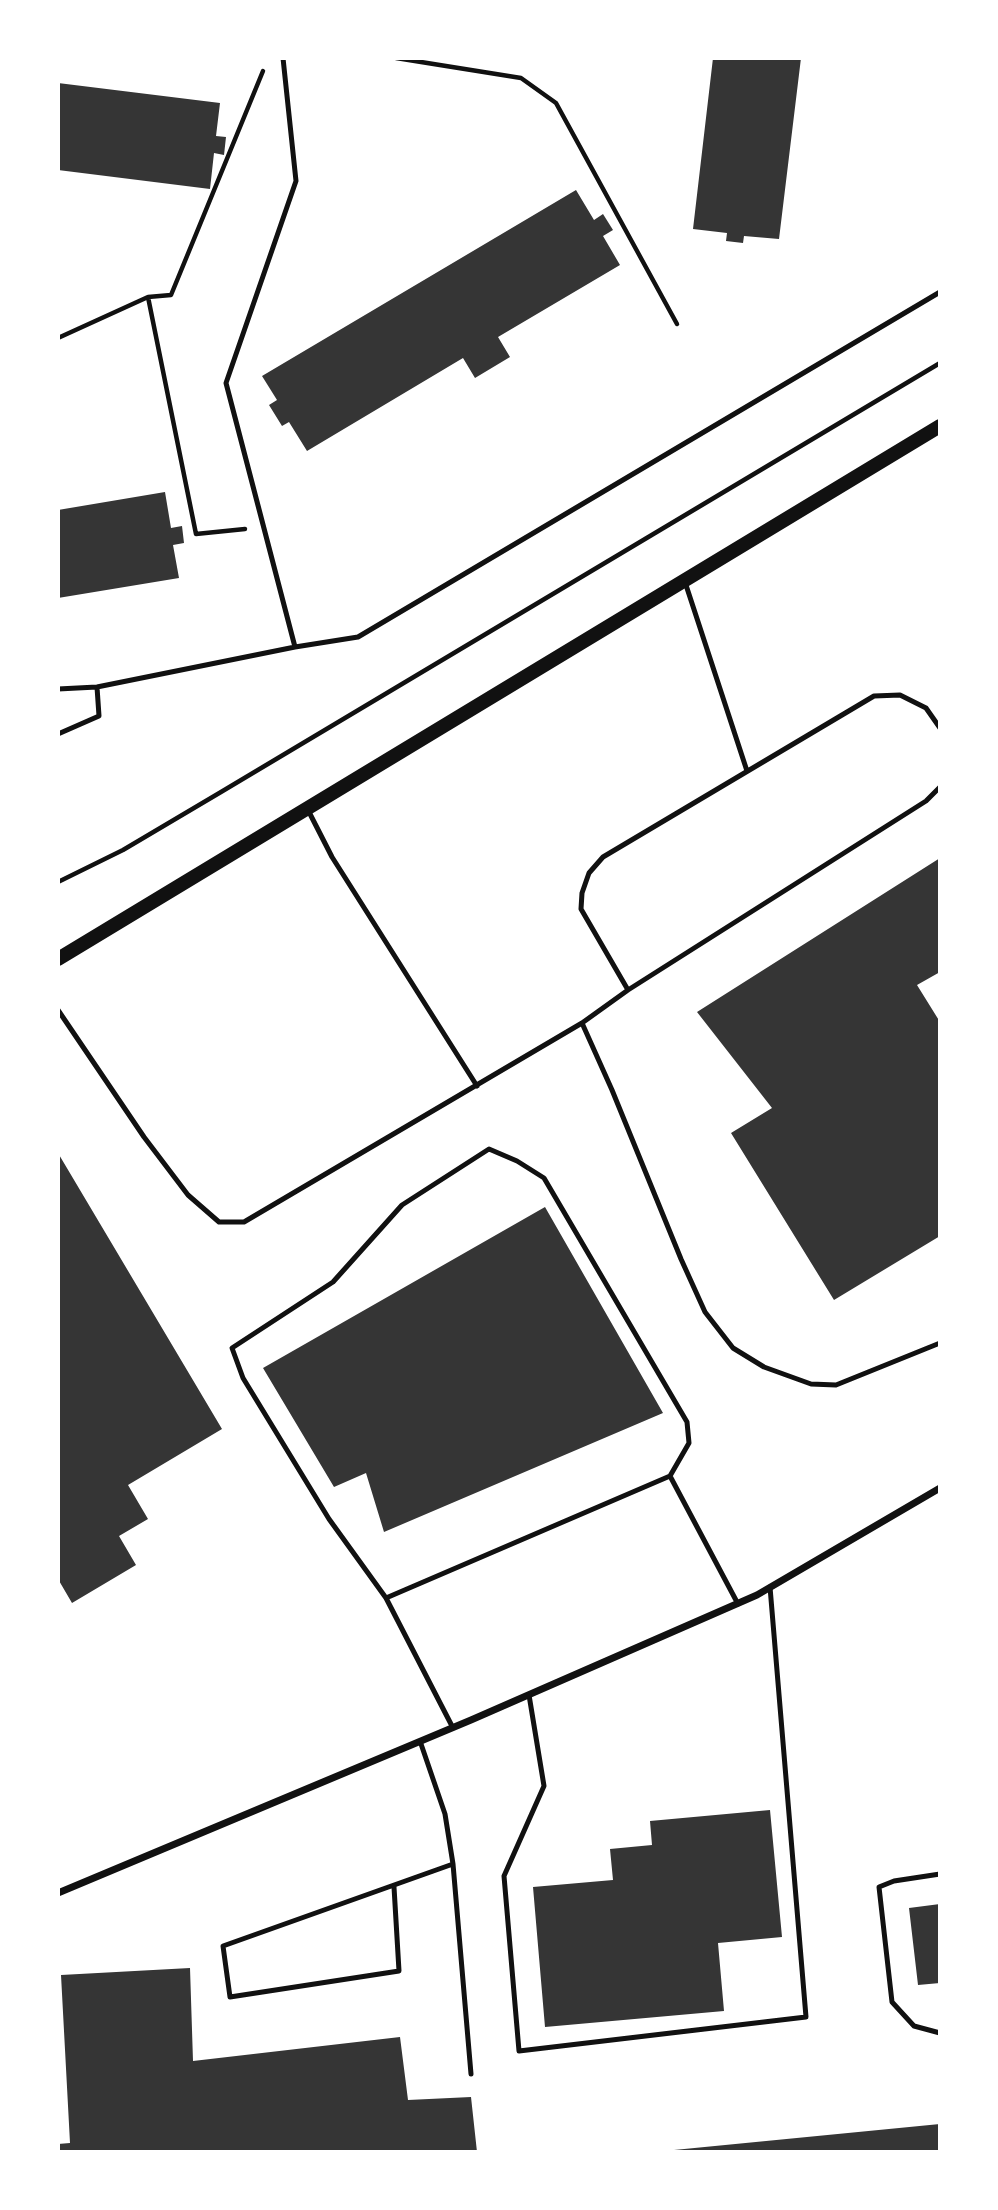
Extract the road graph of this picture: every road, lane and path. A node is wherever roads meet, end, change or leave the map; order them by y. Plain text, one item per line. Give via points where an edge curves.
1 (283, 58) edge
2 (396, 58) edge
3 (263, 70) dead end
4 (940, 292) edge
5 (148, 297) junction
6 (677, 324) dead end
7 (58, 338) edge
8 (940, 363) edge
9 (940, 426) edge
10 (264, 527) junction
11 (684, 579) junction
12 (295, 647) junction
13 (97, 687) junction
14 (58, 689) edge
15 (940, 728) edge
16 (58, 734) edge
17 (747, 771) junction
18 (940, 786) edge
19 (307, 807) junction
20 (58, 882) edge
21 (58, 959) edge
22 (628, 989) junction
23 (58, 1010) edge
24 (582, 1023) junction
25 (477, 1086) junction
26 (940, 1343) edge
27 (670, 1475) junction
28 (940, 1488) edge
29 (770, 1587) junction
30 (386, 1598) junction
31 (738, 1604) junction
32 (529, 1695) junction
33 (453, 1728) junction
34 (420, 1741) junction
35 (453, 1864) junction
36 (940, 1874) edge
37 (394, 1887) junction
38 (58, 1893) edge
39 (940, 2032) edge
40 (471, 2074) dead end

1 - 10 lane via 296,181 226,383
2 - 6 path via 520,78 556,103
3 - 5 path via 171,295
4 - 12 lane via 358,637
5 - 7 path
5 - 10 path via 196,534
8 - 20 path via 210,799
9 - 11 main road
10 - 12 lane
11 - 17 lane
11 - 19 main road
12 - 13 lane
13 - 14 lane
13 - 16 lane via 99,716
15 - 17 lane via 926,708 900,695 874,696
17 - 22 lane via 604,857 589,873 581,909
18 - 22 lane via 926,800
19 - 21 main road
19 - 25 lane via 332,857
22 - 24 lane
23 - 25 lane via 180,1185 219,1222 244,1222
24 - 25 lane
24 - 26 lane via 705,1312 733,1348 764,1367 811,1384 836,1385
27 - 30 lane
27 - 30 lane via 689,1443 687,1422 544,1178 489,1149 402,1205 333,1282 232,1348 243,1378 329,1519
27 - 31 lane
28 - 29 street
29 - 31 street
29 - 32 lane via 806,2017 519,2050 504,1876 544,1786
30 - 33 lane
31 - 32 street
32 - 33 street
33 - 34 street
34 - 35 lane via 446,1814
34 - 38 street
35 - 37 lane
35 - 40 lane
36 - 39 lane via 879,1887 892,2002 914,2026
37 - 37 lane via 223,1946 230,1997 399,1971

